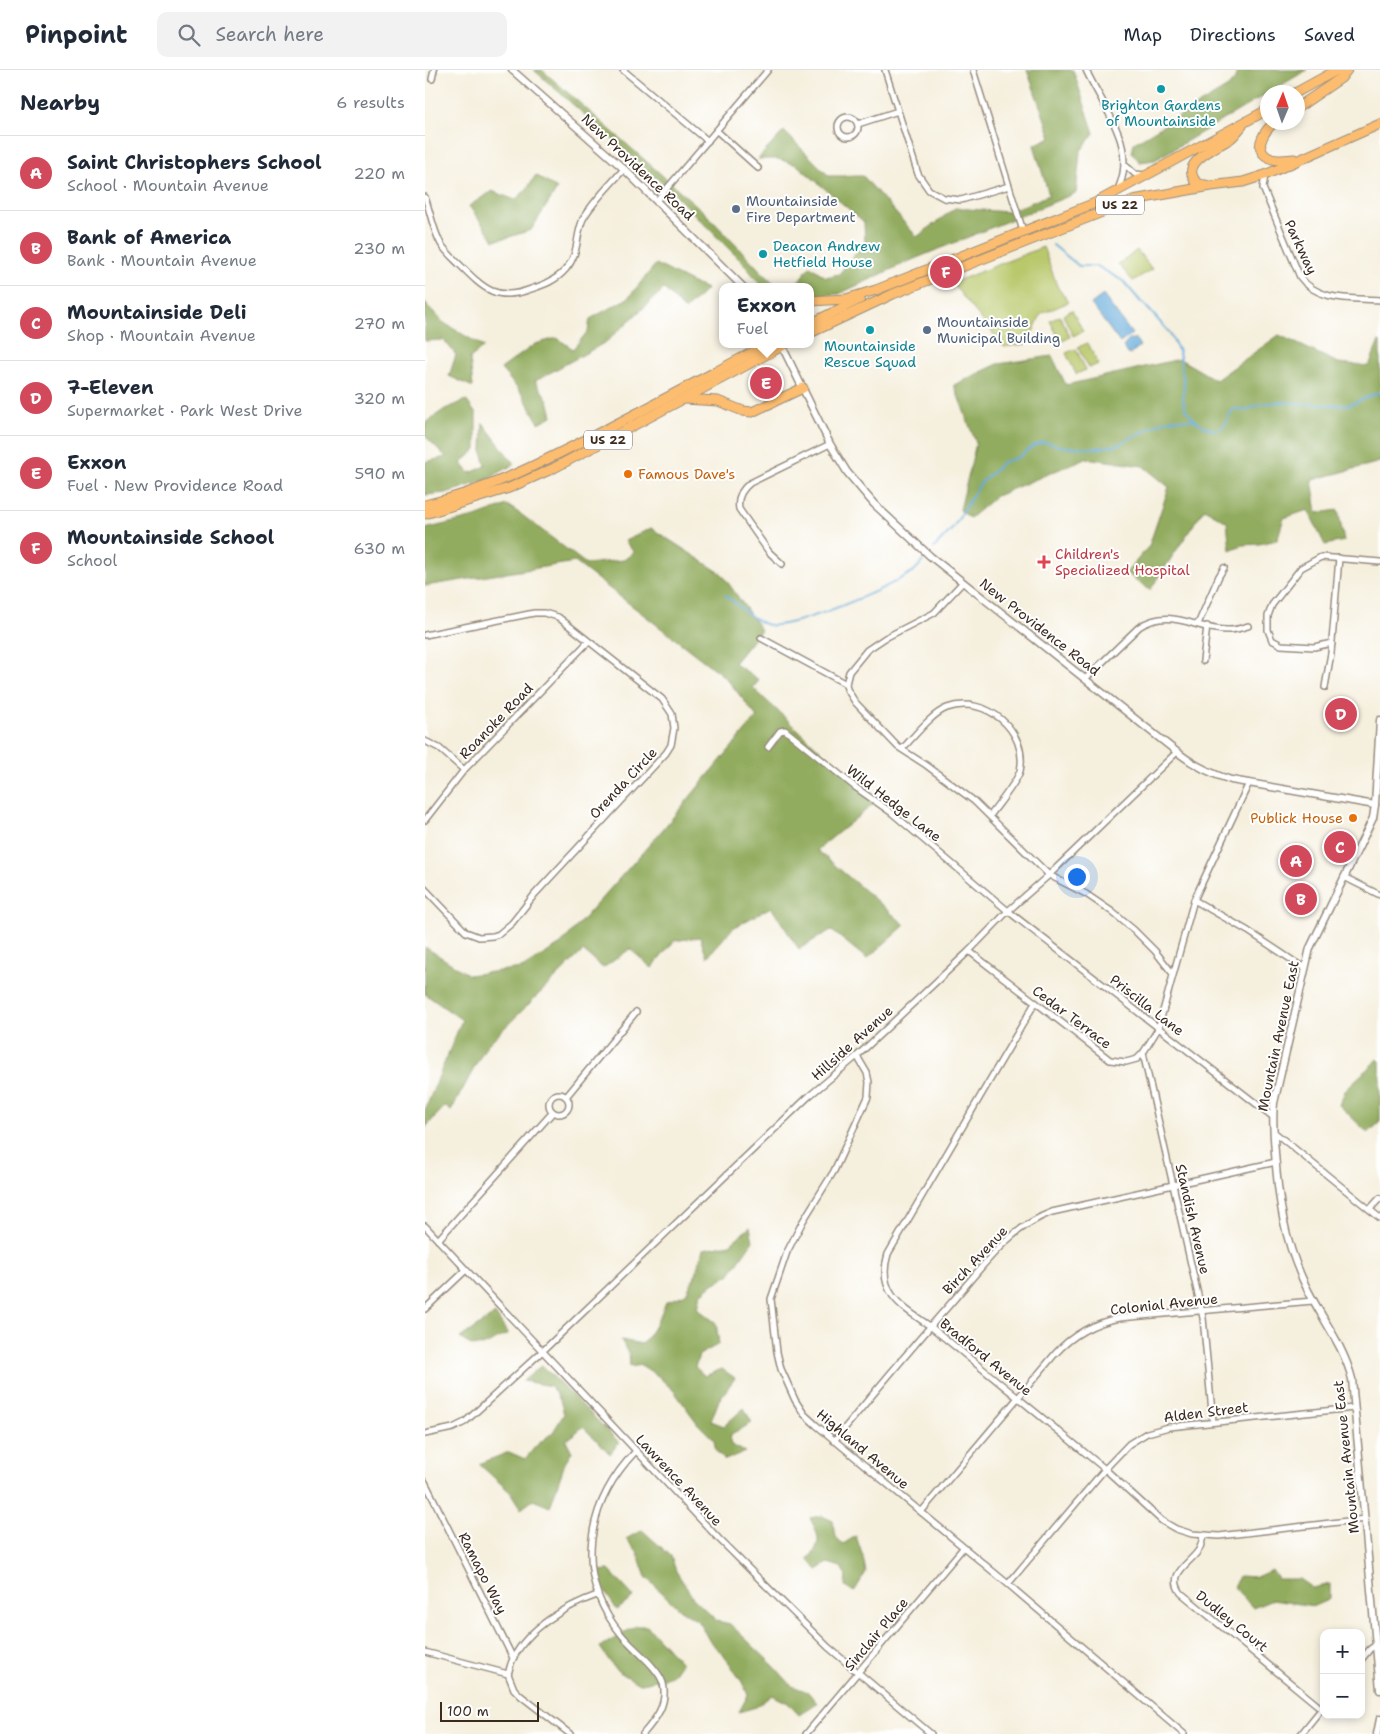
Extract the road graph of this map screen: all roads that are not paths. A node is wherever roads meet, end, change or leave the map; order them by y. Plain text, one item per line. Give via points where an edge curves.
1 (434, 70) edge
2 (511, 70) edge
3 (623, 70) edge
4 (768, 70) edge
5 (885, 70) edge
6 (973, 70) edge
7 (1086, 70) edge
8 (1337, 70) edge
9 (1347, 70) edge
10 (433, 79) dead end
11 (1305, 88) edge
12 (1305, 103) edge
13 (899, 111) junction
14 (1260, 114) edge
15 (1245, 122) junction
16 (858, 124) junction
17 (1380, 124) edge
18 (1267, 130) edge
19 (717, 131) junction
20 (1380, 131) edge
21 (1354, 136) junction
22 (708, 141) junction
23 (1305, 157) junction
24 (1125, 165) junction
25 (758, 168) dead end
26 (623, 169) junction
27 (1148, 175) junction
28 (1265, 175) junction
29 (1009, 186) junction
30 (1211, 186) junction
31 (1117, 192) junction
32 (425, 197) edge
33 (657, 200) junction
34 (431, 214) junction
35 (425, 216) edge
36 (1023, 231) junction
37 (739, 283) edge
38 (876, 290) junction
39 (1380, 300) edge
40 (814, 301) edge
41 (814, 322) edge
42 (814, 331) edge
43 (760, 348) edge
44 (777, 348) edge
45 (784, 348) edge
46 (803, 388) junction
47 (685, 399) junction
48 (830, 444) junction
49 (425, 504) edge
50 (425, 514) edge
51 (1339, 558) junction
52 (1380, 562) edge
53 (782, 564) dead end
54 (1224, 568) dead end
55 (963, 582) junction
56 (1198, 624) junction
57 (1207, 626) junction
58 (1248, 626) dead end
59 (425, 635) edge
60 (761, 638) dead end
61 (588, 642) junction
62 (1332, 643) junction
63 (1203, 661) dead end
64 (1086, 678) junction
65 (846, 684) junction
66 (1325, 687) dead end
67 (1380, 720) edge
68 (425, 740) edge
69 (767, 747) dead end
70 (902, 749) junction
71 (1177, 752) junction
72 (464, 770) junction
73 (1249, 784) junction
74 (1378, 805) edge
75 (990, 816) junction
76 (425, 820) edge
77 (1049, 875) junction
78 (1344, 877) junction
79 (425, 889) edge
80 (1380, 895) edge
81 (1194, 900) junction
82 (1008, 911) junction
83 (969, 951) junction
84 (1304, 968) junction
85 (1173, 974) junction
86 (1035, 1003) junction
87 (636, 1012) dead end
88 (1158, 1029) junction
89 (1143, 1053) junction
90 (857, 1056) junction
91 (566, 1097) junction
92 (553, 1112) junction
93 (1273, 1116) junction
94 (1274, 1132) junction
95 (1276, 1162) junction
96 (1174, 1185) junction
97 (1380, 1198) edge
98 (1370, 1210) junction
99 (1380, 1218) edge
100 (425, 1226) edge
101 (438, 1240) junction
102 (466, 1270) junction
103 (1313, 1301) junction
104 (425, 1309) edge
105 (1201, 1311) junction
106 (930, 1326) junction
107 (543, 1351) junction
108 (1018, 1398) junction
109 (1354, 1408) junction
110 (1213, 1422) junction
111 (425, 1434) edge
112 (834, 1440) junction
113 (636, 1451) junction
114 (1105, 1469) junction
115 (425, 1482) edge
116 (921, 1512) junction
117 (1365, 1519) junction
118 (1203, 1536) junction
119 (963, 1548) junction
120 (1008, 1584) junction
121 (597, 1595) junction
122 (1377, 1613) edge
123 (1376, 1646) junction
124 (425, 1652) edge
125 (1365, 1655) edge
126 (513, 1658) junction
127 (859, 1673) junction
128 (509, 1674) junction
129 (1380, 1690) edge
130 (1320, 1705) edge
131 (1320, 1711) edge
132 (1380, 1719) edge
133 (571, 1734) edge
134 (643, 1734) edge
135 (807, 1734) edge
136 (930, 1734) edge
137 (1184, 1734) edge
138 (1301, 1734) edge
139 (1377, 1734) edge

1 - 10 street
2 - 26 street, New Providence Road
3 - 22 street
4 - 19 street
5 - 13 street
6 - 29 street
7 - 24 street via 1112,120 1121,142
8 - 11 highway
9 - 12 highway via 1341,78
13 - 16 street
13 - 29 street via 918,174 936,195 961,200
14 - 15 highway, US 22
15 - 27 highway, US 22
15 - 30 highway via 1233,137 1194,163 1193,178 1199,184
16 - 16 street via 852,118 845,118 838,124 839,131 850,138 856,134
17 - 21 highway, US 22
18 - 23 highway via 1261,141 1265,155 1283,161
19 - 22 street
19 - 25 street
20 - 21 highway
21 - 23 highway, US 22
22 - 33 street
23 - 28 highway, US 22
24 - 27 street via 1135,174
24 - 31 street
26 - 33 street, New Providence Road
26 - 34 street via 586,215 579,230 574,256 565,270 553,281 515,294 499,294 483,287 440,243
27 - 31 highway, US 22
28 - 30 highway, US 22
28 - 39 street, Parkway via 1263,188 1305,284 1325,295
29 - 36 street
30 - 42 highway, US 22 via 1133,200 893,294
31 - 36 highway, US 22
32 - 34 street
33 - 37 street, New Providence Road
34 - 35 street
36 - 38 highway, US 22
38 - 40 highway via 846,298
38 - 41 highway, US 22
43 - 49 highway, US 22 via 531,468 505,480
44 - 47 highway, US 22
45 - 46 street, New Providence Road
46 - 47 highway via 752,412 718,401
46 - 48 street, New Providence Road
47 - 50 highway, US 22 via 555,468 509,488
48 - 53 street via 750,484 741,493 739,509 769,552
48 - 55 street, New Providence Road via 847,472 874,504 911,540
51 - 52 street
51 - 62 street
51 - 62 street via 1321,557 1301,568 1272,605 1268,616 1272,640 1281,645 1314,647
54 - 56 street
55 - 64 street, New Providence Road
55 - 65 street via 934,613 867,650 849,672
56 - 57 street
56 - 64 street via 1166,618 1148,621
57 - 58 street via 1229,630
57 - 63 street
59 - 61 street, Orenda Circle via 539,612 558,617
60 - 65 street
61 - 72 street, Roanoke Road
61 - 79 street, Orenda Circle via 668,706 674,728 667,753 499,934 479,937 466,932
62 - 66 street
64 - 71 street, New Providence Road
65 - 70 street via 855,702
67 - 74 street, Mountain Avenue East
68 - 72 street
69 - 82 street, Wild Hedge Lane via 780,731 785,730 892,813
70 - 75 street
70 - 75 street via 937,712 947,708 969,705 994,714 1014,735 1021,763 1019,774
71 - 73 street, New Providence Road via 1215,774
71 - 77 street, Hillside Avenue
72 - 76 street, Roanoke Road
73 - 74 street, New Providence Road
73 - 81 street
74 - 78 street, Mountain Avenue East
75 - 77 street
77 - 82 street, Hillside Avenue
77 - 85 street via 1111,911 1148,944
78 - 80 street
78 - 84 street, Mountain Avenue East via 1312,942
81 - 84 street
81 - 85 street
82 - 83 street, Hillside Avenue
82 - 88 street, Priscilla Lane
83 - 86 street, Cedar Terrace
83 - 90 street, Hillside Avenue
84 - 93 street, Mountain Avenue East
85 - 88 street
86 - 89 street, Cedar Terrace via 1110,1060 1132,1061
86 - 106 street, Bradford Avenue via 885,1263 891,1294 902,1307
87 - 91 street
88 - 89 street
88 - 93 street, Priscilla Lane
89 - 96 street, Standish Avenue
90 - 107 street, Hillside Avenue via 808,1097
90 - 112 street, Highland Avenue via 867,1073 868,1097 834,1171 787,1252 771,1299 777,1352 787,1385 805,1414
91 - 92 street via 569,1103 567,1110 562,1114
91 - 92 street via 559,1094 551,1098 549,1104
92 - 101 street
93 - 94 street, Mountain Avenue East
94 - 95 street, Mountain Avenue East
94 - 98 street
95 - 96 street, Birch Avenue
95 - 103 street, Mountain Avenue East via 1286,1234
96 - 105 street, Standish Avenue
96 - 106 street, Birch Avenue via 1057,1211 1032,1221 1004,1242
97 - 98 street
98 - 99 street
100 - 101 street, Lawrence Avenue
101 - 102 street, Lawrence Avenue
102 - 104 street
102 - 107 street, Lawrence Avenue
103 - 105 street, Colonial Avenue
103 - 109 street, Mountain Avenue East via 1342,1348 1352,1379
105 - 108 street, Colonial Avenue via 1119,1318 1089,1328 1062,1346
105 - 110 street, Standish Avenue
106 - 108 street, Bradford Avenue
106 - 112 street, Birch Avenue
107 - 111 street, Hillside Avenue via 465,1422
107 - 113 street, Lawrence Avenue
108 - 114 street, Bradford Avenue
108 - 116 street, Colonial Avenue
109 - 110 street, Alden Street
109 - 117 street, Mountain Avenue East
110 - 114 street, Alden Street via 1147,1433 1129,1444
112 - 116 street, Highland Avenue
113 - 121 street via 617,1473 597,1512 591,1555
113 - 127 street, Lawrence Avenue via 719,1539 828,1647
114 - 118 street, Bradford Avenue via 1162,1520 1184,1532
114 - 120 street, Alden Street
115 - 126 street, Ramapo Way
116 - 119 street, Highland Avenue
117 - 118 street, Bradford Avenue
117 - 122 street, Mountain Avenue East
118 - 130 street, Dudley Court via 1201,1546 1178,1574 1178,1589
119 - 120 street, Highland Avenue
119 - 127 street, Sinclair Place
120 - 137 street, Highland Avenue
121 - 126 street via 581,1600 553,1617 528,1639
121 - 134 street via 603,1610 621,1635 663,1682 665,1699 662,1708
122 - 123 street, Mountain Avenue East
123 - 125 street
123 - 129 street, Mountain Avenue East
124 - 128 street
126 - 128 street
127 - 135 street, Sinclair Place
127 - 136 street, Lawrence Avenue
128 - 133 street via 514,1689 521,1696
131 - 138 street
132 - 139 street

